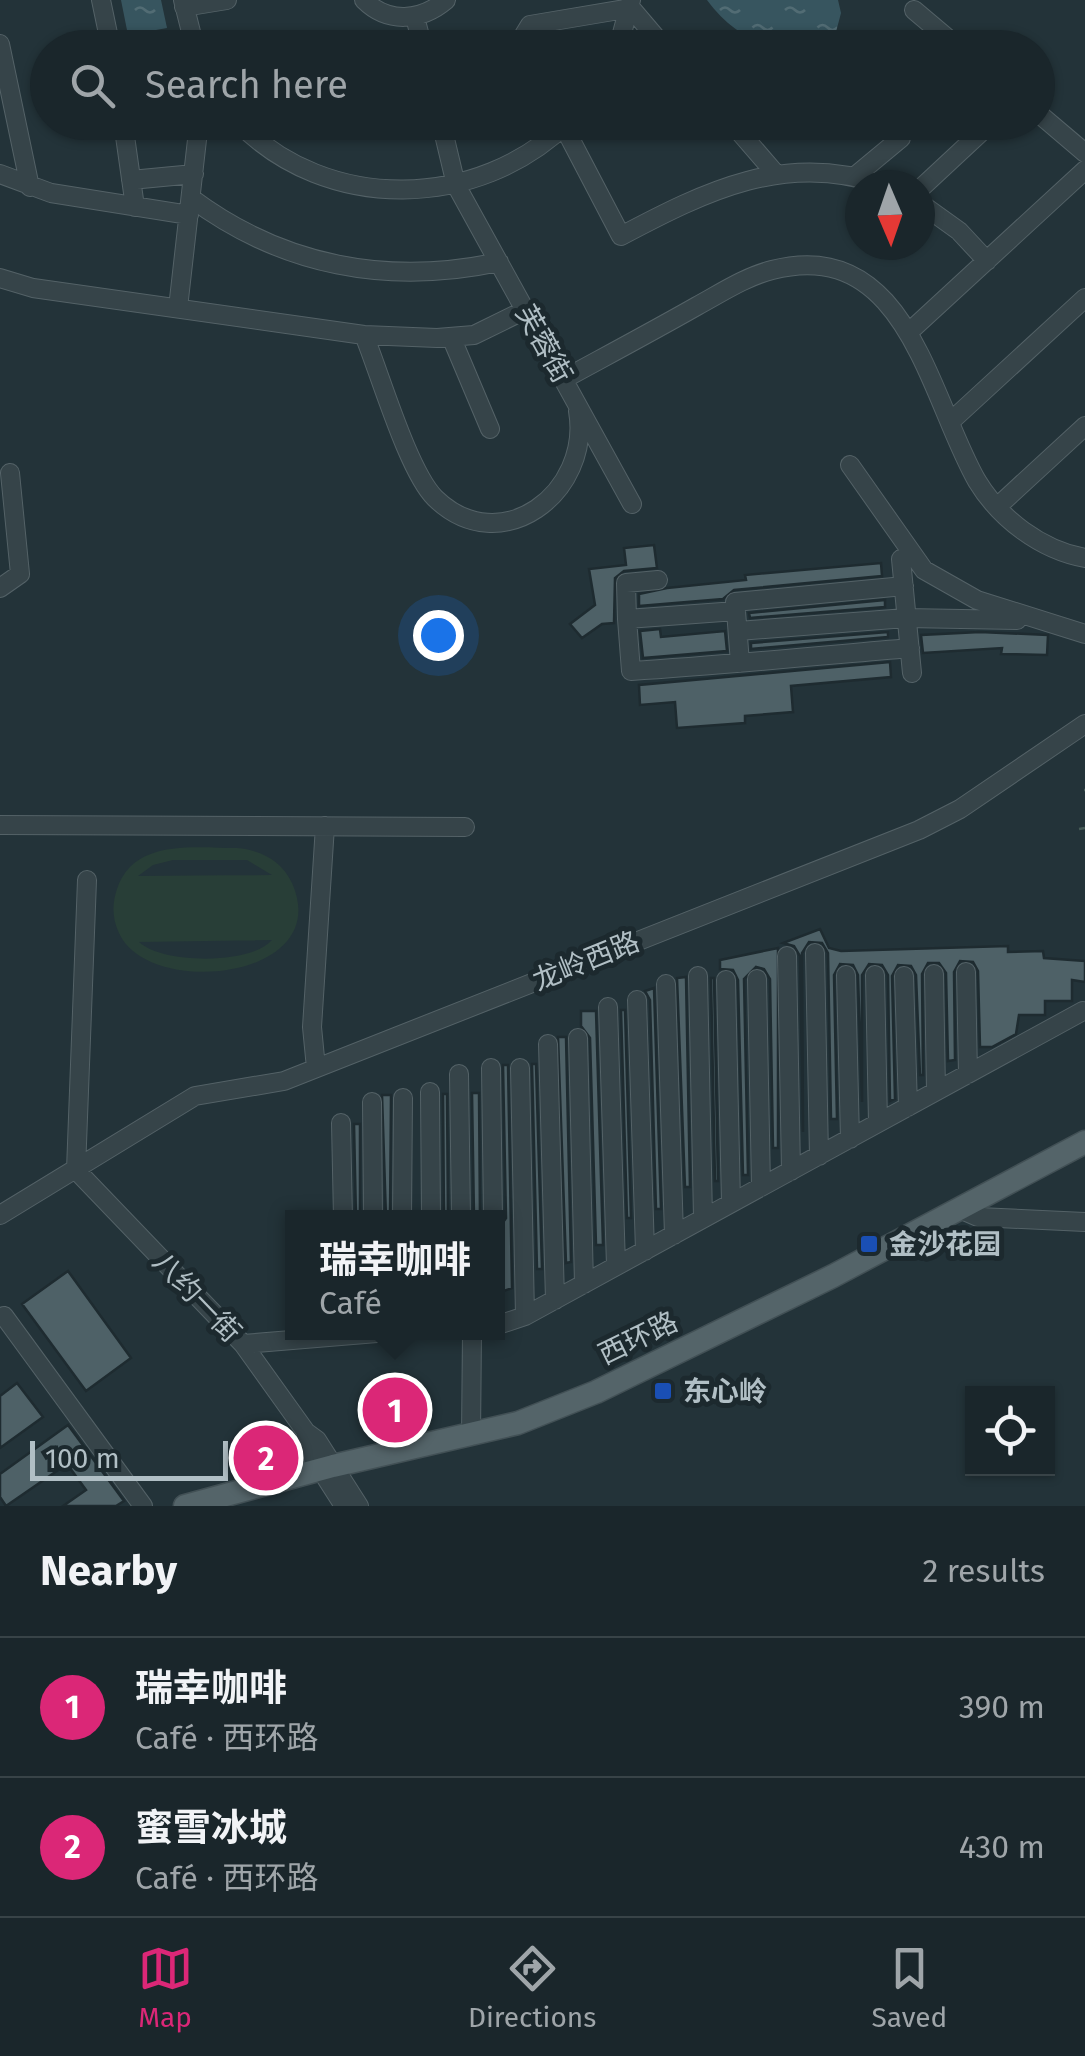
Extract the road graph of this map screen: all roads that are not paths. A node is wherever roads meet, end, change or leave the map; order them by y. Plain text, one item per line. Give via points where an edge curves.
1 (101, 0) edge
2 (227, 0) edge
3 (364, 0) edge
4 (446, 0) edge
5 (184, 4) edge
6 (631, 4) edge
7 (914, 10) dead end
8 (415, 17) junction
9 (108, 30) edge
10 (190, 30) edge
11 (418, 30) edge
12 (527, 30) edge
13 (623, 30) edge
14 (651, 30) edge
15 (938, 30) edge
16 (0, 44) edge
17 (1055, 127) edge
18 (126, 140) edge
19 (198, 140) edge
20 (259, 140) edge
21 (445, 140) edge
22 (545, 140) edge
23 (573, 140) edge
24 (747, 140) edge
25 (899, 140) edge
26 (972, 140) edge
27 (1085, 153) edge
28 (862, 170) edge
29 (1085, 170) edge
30 (775, 173) junction
31 (0, 174) edge
32 (194, 174) junction
33 (935, 174) edge
34 (845, 177) edge
35 (132, 180) junction
36 (456, 184) junction
37 (30, 186) junction
38 (190, 206) junction
39 (135, 207) junction
40 (935, 213) edge
41 (987, 260) junction
42 (499, 262) junction
43 (0, 278) edge
44 (1085, 298) edge
45 (178, 308) junction
46 (525, 310) junction
47 (909, 332) junction
48 (364, 335) junction
49 (452, 339) junction
50 (564, 379) junction
51 (577, 403) junction
52 (950, 422) junction
53 (490, 428) dead end
54 (1081, 436) edge
55 (850, 465) dead end
56 (10, 473) dead end
57 (632, 504) dead end
58 (996, 507) junction
59 (1085, 558) edge
60 (902, 559) dead end
61 (658, 580) dead end
62 (904, 586) junction
63 (0, 588) edge
64 (736, 611) junction
65 (906, 618) junction
66 (627, 619) junction
67 (1032, 620) junction
68 (738, 631) junction
69 (1085, 634) edge
70 (910, 648) junction
71 (740, 662) junction
72 (912, 673) dead end
73 (1085, 724) edge
74 (0, 826) edge
75 (325, 826) junction
76 (465, 827) dead end
77 (86, 880) dead end
78 (816, 953) dead end
79 (787, 956) dead end
80 (966, 972) dead end
81 (846, 974) dead end
82 (934, 974) dead end
83 (875, 975) dead end
84 (698, 976) dead end
85 (904, 976) dead end
86 (757, 979) dead end
87 (726, 980) dead end
88 (666, 984) dead end
89 (637, 1000) dead end
90 (608, 1007) dead end
91 (1083, 1011) edge
92 (578, 1038) dead end
93 (548, 1044) dead end
94 (316, 1068) junction
95 (491, 1068) dead end
96 (520, 1068) dead end
97 (460, 1074) dead end
98 (968, 1074) junction
99 (936, 1091) junction
100 (430, 1092) dead end
101 (403, 1098) dead end
102 (372, 1102) dead end
103 (908, 1107) junction
104 (341, 1123) dead end
105 (878, 1123) junction
106 (850, 1138) junction
107 (1085, 1142) edge
108 (819, 1156) junction
109 (1085, 1157) edge
110 (76, 1170) junction
111 (791, 1171) junction
112 (761, 1187) junction
113 (731, 1203) junction
114 (343, 1210) edge
115 (373, 1210) edge
116 (402, 1210) edge
117 (431, 1210) edge
118 (461, 1210) edge
119 (493, 1210) edge
120 (970, 1214) junction
121 (0, 1215) edge
122 (704, 1218) junction
123 (1085, 1222) edge
124 (674, 1235) junction
125 (645, 1250) junction
126 (616, 1266) junction
127 (584, 1284) junction
128 (554, 1300) junction
129 (4, 1316) dead end
130 (525, 1316) junction
131 (505, 1323) edge
132 (285, 1340) edge
133 (472, 1340) edge
134 (243, 1344) junction
135 (470, 1436) junction
136 (329, 1471) junction
137 (143, 1506) edge
138 (185, 1506) edge
139 (228, 1506) edge
140 (344, 1506) edge
141 (359, 1506) edge

1 - 9 street
2 - 5 street
3 - 8 street via 383,14
4 - 8 street
5 - 10 street
6 - 12 street
6 - 13 street
6 - 14 street
7 - 15 street
8 - 11 street
16 - 37 street
17 - 27 street
18 - 35 street
19 - 32 street
20 - 36 street via 333,180 394,190
21 - 36 street, 芙蓉街
22 - 36 street via 514,163
23 - 30 street via 621,236 702,194
24 - 30 street
25 - 28 street
26 - 33 street
29 - 41 street
30 - 34 street
31 - 37 street
32 - 35 street
32 - 38 street
35 - 39 street
36 - 42 street, 芙蓉街
37 - 39 street
38 - 39 street
38 - 42 street via 254,238 337,266 424,273
38 - 45 street
40 - 41 street
41 - 47 street
42 - 46 street, 芙蓉街
43 - 45 street
44 - 52 street
45 - 48 street
46 - 49 street
46 - 50 street, 芙蓉街
47 - 50 street via 883,297 859,280 832,269 788,266 746,279
47 - 52 street
48 - 49 street
48 - 51 street via 422,481 446,508 468,518 516,520 558,494 579,446
49 - 53 street
50 - 51 street, 芙蓉街
51 - 57 street, 芙蓉街
52 - 58 street
54 - 58 street
55 - 67 street via 924,570
56 - 63 street via 20,574
58 - 59 street via 1048,546
60 - 62 street
61 - 66 street via 626,583
62 - 64 street via 735,602
62 - 65 street
64 - 66 street
64 - 68 street
65 - 67 street
65 - 68 street
65 - 70 street
66 - 71 street via 630,672
67 - 69 street
68 - 71 street
70 - 71 street
70 - 72 street
73 - 94 street, 龙岭西路 via 919,830
74 - 75 street
75 - 76 street
75 - 94 street via 312,1026
77 - 110 street
78 - 108 street
79 - 111 street
80 - 98 street
81 - 106 street
82 - 99 street
83 - 105 street
84 - 122 street
85 - 103 street
86 - 112 street
87 - 113 street
88 - 124 street
89 - 125 street
90 - 126 street
91 - 98 street
92 - 127 street
93 - 128 street
94 - 110 street, 龙岭西路 via 195,1096
95 - 119 street
96 - 130 street
97 - 118 street
98 - 99 street
99 - 103 street
100 - 117 street
101 - 116 street
102 - 115 street
103 - 105 street
104 - 114 street
105 - 106 street
106 - 108 street
107 - 120 main road, 西环路
108 - 111 street
109 - 120 main road, 西环路
110 - 121 street, 龙岭西路
110 - 134 street, 八约一街
111 - 112 street
112 - 113 street
113 - 122 street
120 - 123 street
120 - 135 main road, 西环路 via 596,1392
120 - 136 main road, 西环路 via 599,1401 521,1433
122 - 124 street
124 - 125 street
125 - 126 street
126 - 127 street
127 - 128 street
128 - 130 street
129 - 137 street
130 - 131 street
132 - 134 street
133 - 135 street
134 - 136 street, 八约一街
135 - 136 main road, 西环路
136 - 138 main road, 西环路
136 - 139 main road, 西环路
136 - 140 street
136 - 141 street

